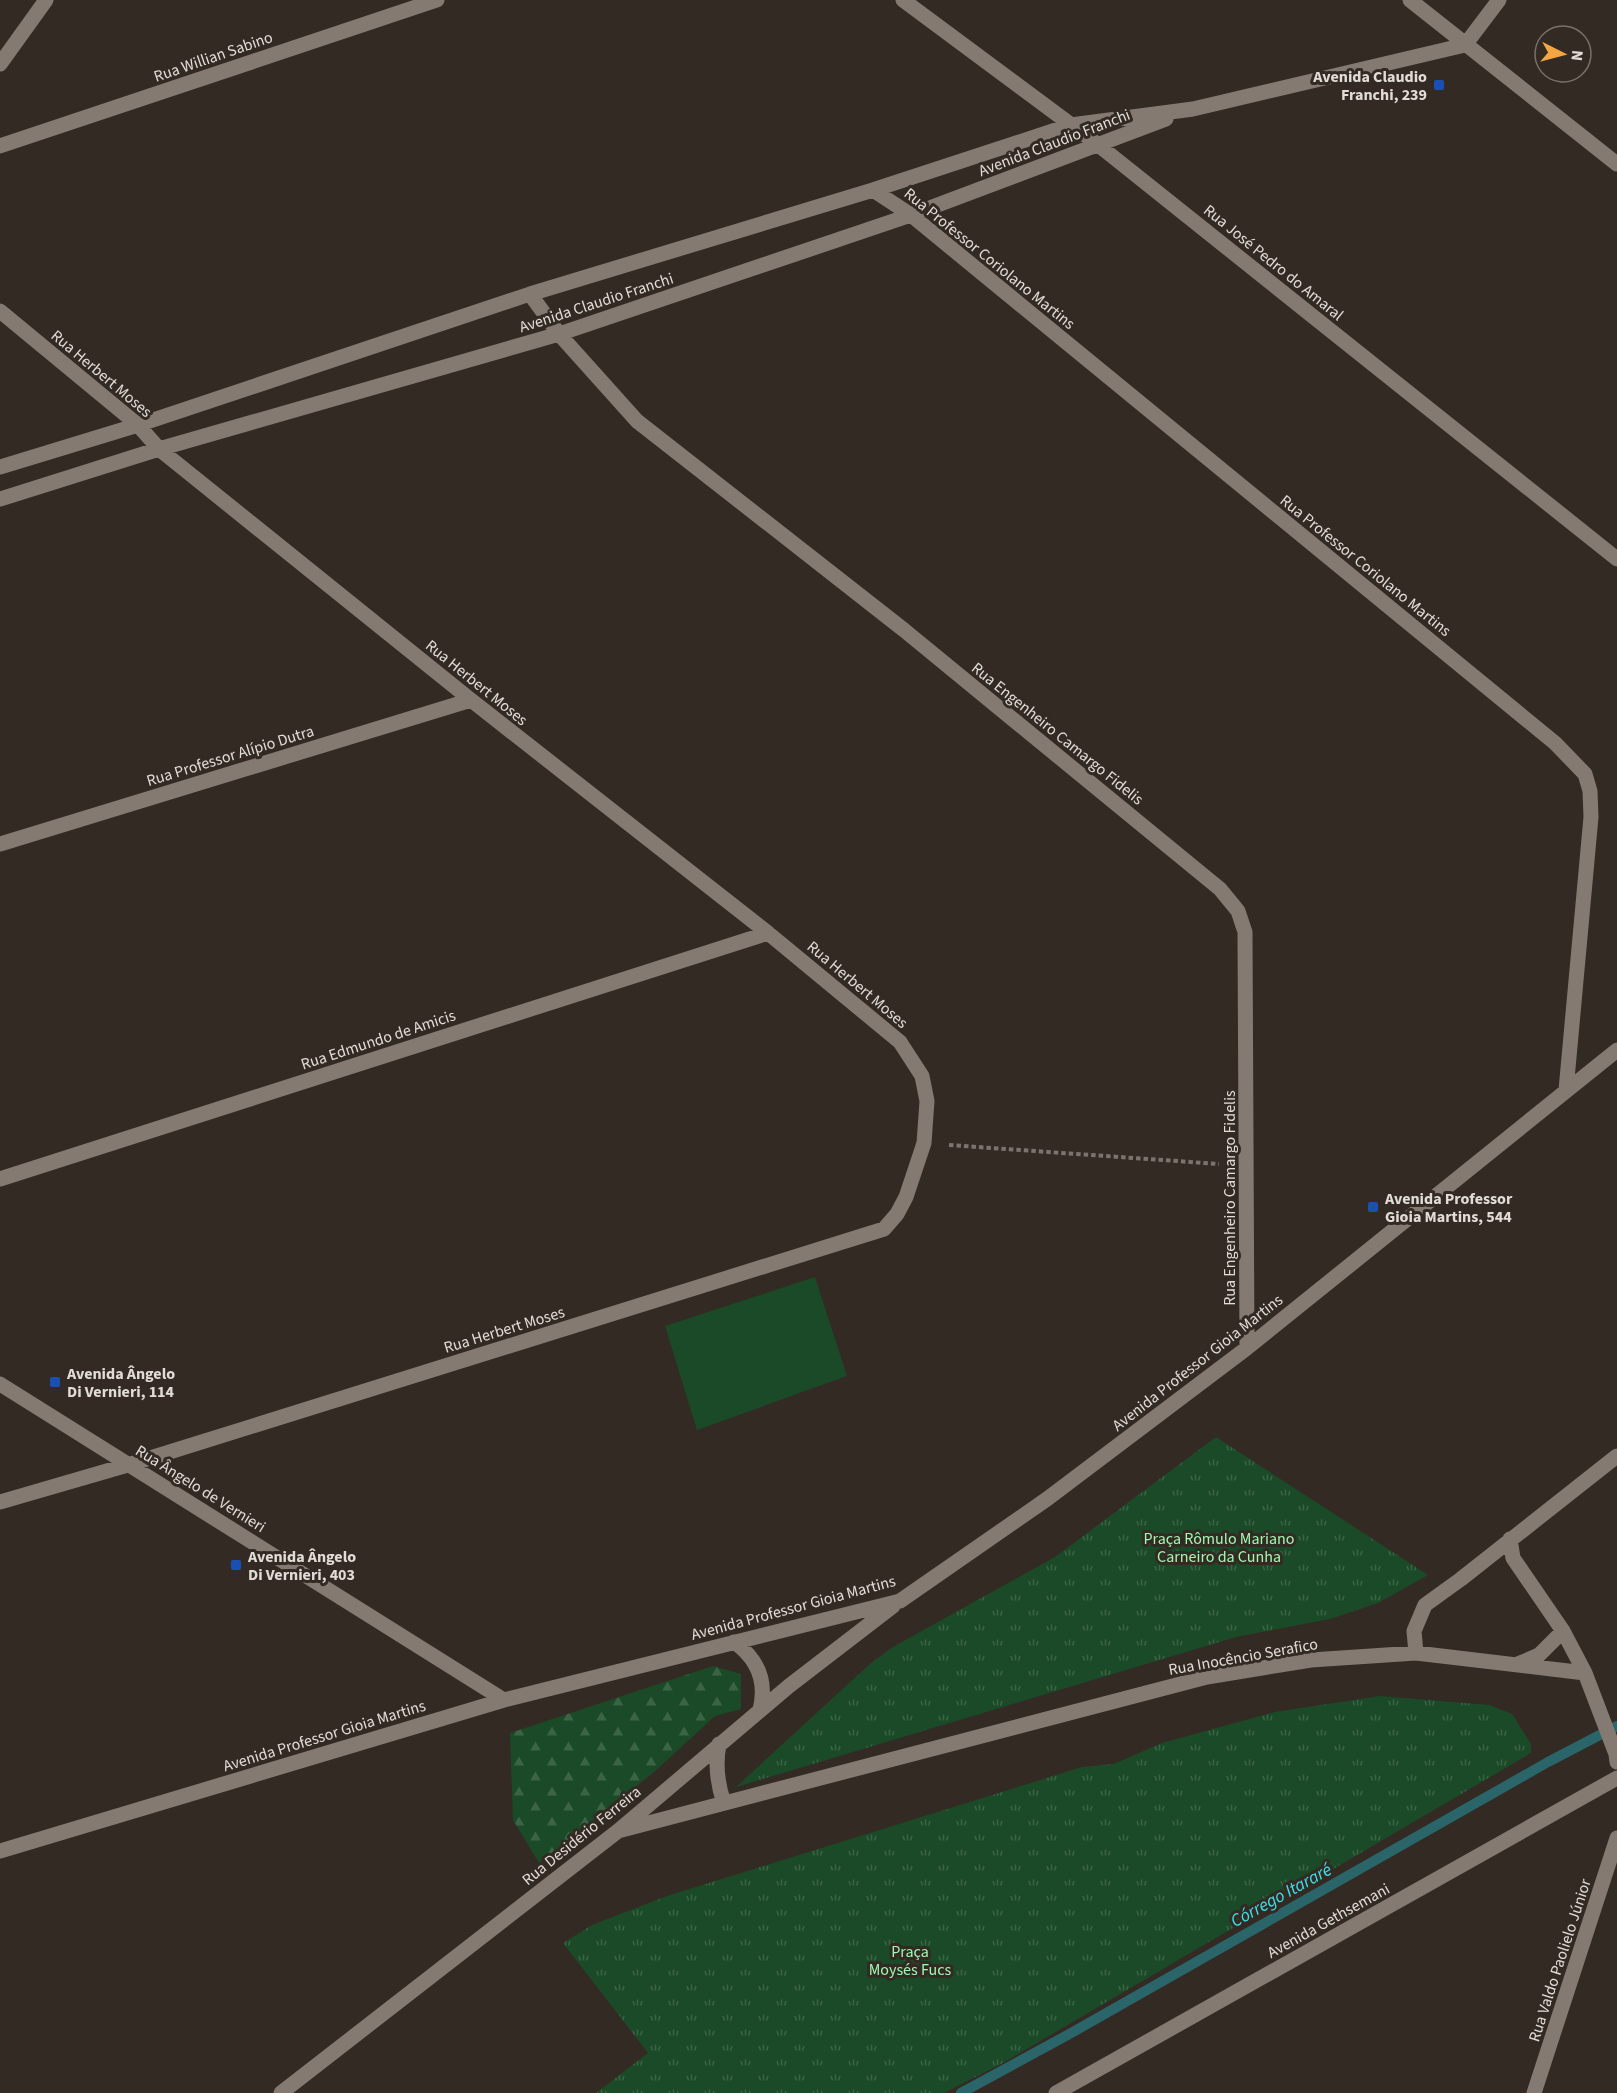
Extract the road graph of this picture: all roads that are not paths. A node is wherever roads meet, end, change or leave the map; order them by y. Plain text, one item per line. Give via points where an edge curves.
1 (46, 0) edge
2 (437, 0) edge
3 (903, 0) edge
4 (1410, 0) edge
5 (1499, 0) edge
6 (1465, 45) junction
7 (0, 64) edge
8 (1193, 109) junction
9 (1071, 124) junction
10 (1097, 144) junction
11 (0, 147) edge
12 (1617, 164) edge
13 (873, 190) junction
14 (911, 215) junction
15 (530, 294) junction
16 (0, 311) edge
17 (559, 334) junction
18 (138, 425) junction
19 (159, 449) junction
20 (0, 467) edge
21 (0, 499) edge
22 (1617, 559) edge
23 (471, 700) junction
24 (0, 844) edge
25 (768, 933) junction
26 (1617, 1050) edge
27 (1566, 1090) junction
28 (0, 1179) edge
29 (1247, 1348) junction
30 (0, 1384) edge
31 (1617, 1456) edge
32 (131, 1464) junction
33 (0, 1502) edge
34 (1510, 1539) junction
35 (900, 1601) junction
36 (1563, 1631) junction
37 (734, 1642) junction
38 (1416, 1653) junction
39 (1515, 1665) junction
40 (1585, 1673) junction
41 (504, 1700) junction
42 (760, 1710) junction
43 (719, 1744) junction
44 (1616, 1758) edge
45 (1617, 1778) edge
46 (724, 1803) junction
47 (618, 1831) junction
48 (1617, 1838) edge
49 (0, 1851) edge
50 (281, 2093) edge
51 (1056, 2093) edge
52 (1534, 2093) edge

1 - 7 street
2 - 11 street, Rua Willian Sabino
3 - 9 street, Rua José Pedro do Amaral
4 - 6 street
5 - 6 street
6 - 8 street, Avenida Claudio Franchi
6 - 12 street
8 - 9 street, Avenida Claudio Franchi
8 - 10 street, Avenida Claudio Franchi
9 - 10 street, Rua José Pedro do Amaral
9 - 13 street, Avenida Claudio Franchi
10 - 14 street, Avenida Claudio Franchi
10 - 22 street, Rua José Pedro do Amaral
13 - 14 street, Rua Professor Coriolano Martins
13 - 15 street, Avenida Claudio Franchi
14 - 17 street, Avenida Claudio Franchi
14 - 27 street, Rua Professor Coriolano Martins via 1555,743 1585,774 1591,817
15 - 17 street, Rua Engenheiro Camargo Fidelis
15 - 18 street, Avenida Claudio Franchi
16 - 18 street, Rua Herbert Moses
17 - 19 street, Avenida Claudio Franchi
17 - 29 street, Rua Engenheiro Camargo Fidelis via 637,421 904,630 1220,890 1238,910 1245,932
18 - 19 street, Rua Herbert Moses
18 - 20 street, Avenida Claudio Franchi
19 - 21 street, Avenida Claudio Franchi
19 - 23 street, Rua Herbert Moses
23 - 24 street, Rua Professor Alípio Dutra
23 - 25 street, Rua Herbert Moses
25 - 28 street, Rua Edmundo de Amicis
25 - 32 street, Rua Herbert Moses via 900,1042 922,1076 927,1101 924,1143 906,1197 884,1229
26 - 27 street, Avenida Professor Gioia Martins
27 - 29 street, Avenida Professor Gioia Martins
29 - 35 street, Avenida Professor Gioia Martins via 1047,1499
30 - 32 street, Rua Ângelo de Vernieri
31 - 34 street
32 - 33 street, Rua Herbert Moses
32 - 41 street, Rua Ângelo de Vernieri
34 - 36 street via 1513,1558
34 - 38 street via 1425,1605 1414,1631
35 - 37 street, Avenida Professor Gioia Martins
35 - 42 street, Rua Desidério Ferreira
36 - 39 street via 1539,1655
36 - 40 street
37 - 41 street, Avenida Professor Gioia Martins
37 - 42 street via 759,1671 763,1697
38 - 39 street, Rua Inocêncio Serafico
38 - 46 street, Rua Inocêncio Serafico via 1311,1660 1207,1677
39 - 40 street, Rua Inocêncio Serafico
40 - 44 street
41 - 49 street, Avenida Professor Gioia Martins
42 - 43 street, Rua Desidério Ferreira
43 - 46 street via 717,1774
43 - 47 street, Rua Desidério Ferreira
45 - 51 street, Avenida Gethsemani
46 - 47 street, Rua Inocêncio Serafico
47 - 50 street, Rua Desidério Ferreira
48 - 52 street, Rua Valdo Paolielo Júnior

